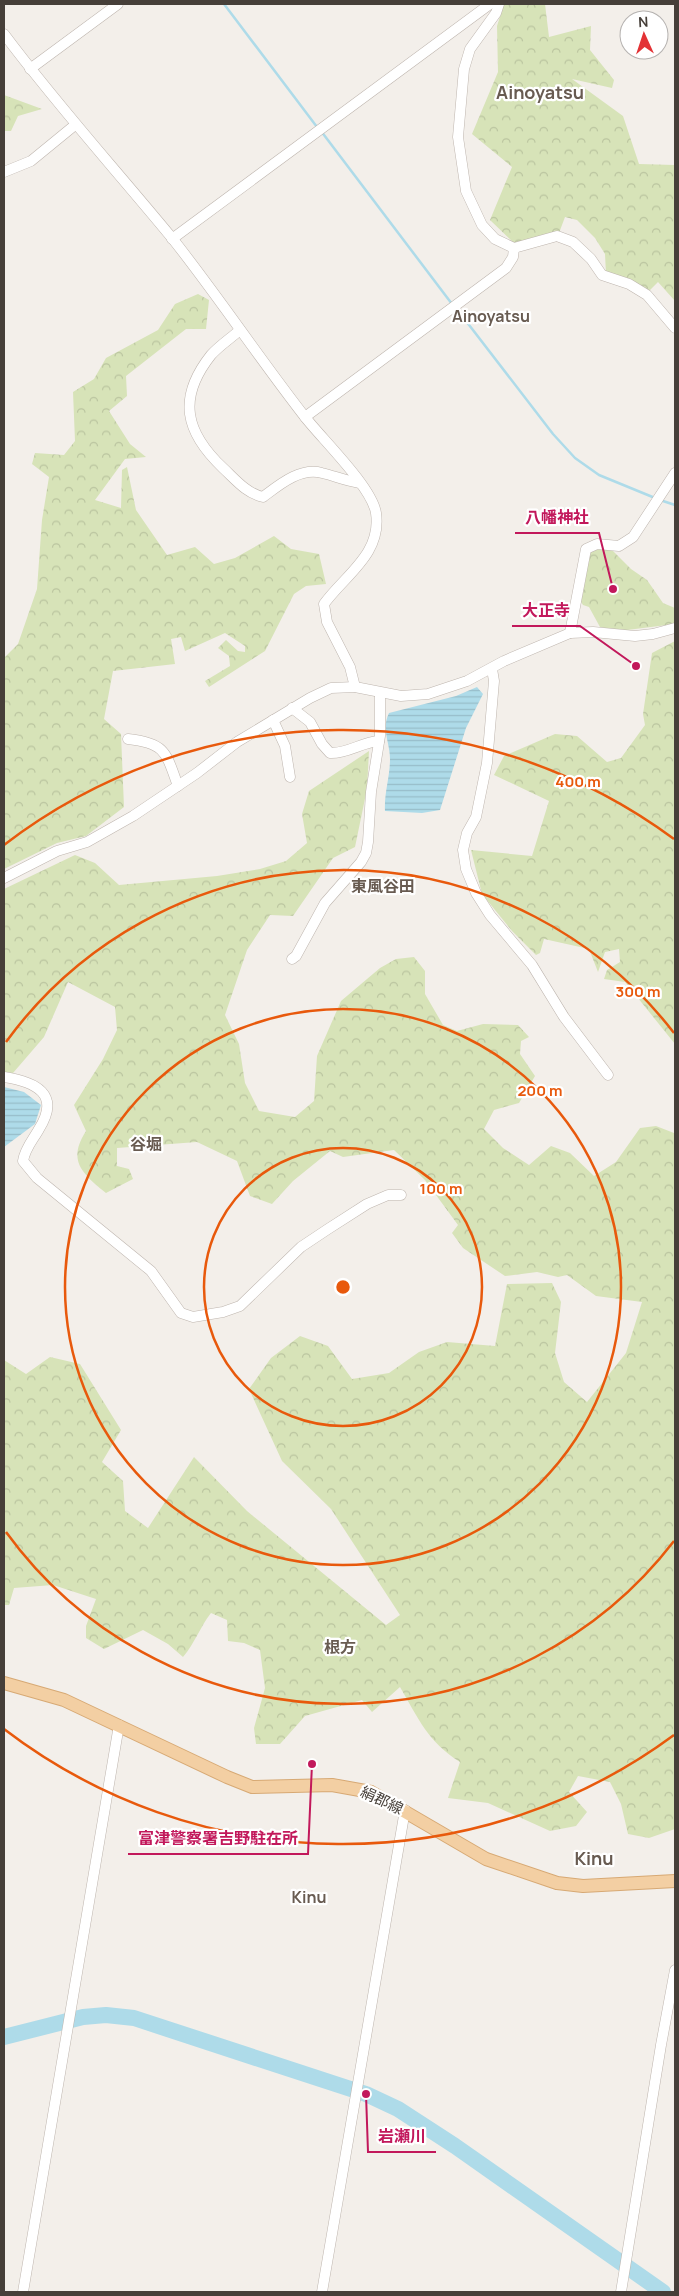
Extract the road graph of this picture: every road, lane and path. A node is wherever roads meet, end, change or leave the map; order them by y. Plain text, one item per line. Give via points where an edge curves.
1 (118, 4) edge
2 (490, 4) edge
3 (499, 4) edge
4 (4, 34) edge
5 (30, 69) junction
6 (76, 125) junction
7 (4, 172) edge
8 (172, 239) junction
9 (514, 248) junction
10 (675, 328) edge
11 (240, 330) junction
12 (305, 417) junction
13 (675, 474) edge
14 (360, 483) junction
15 (675, 628) edge
16 (570, 633) junction
17 (492, 669) junction
18 (355, 687) junction
19 (380, 694) junction
20 (292, 708) junction
21 (274, 720) junction
22 (128, 739) dead end
23 (379, 741) junction
24 (290, 777) dead end
25 (178, 786) junction
26 (4, 878) edge
27 (292, 959) dead end
28 (608, 1075) dead end
29 (4, 1077) edge
30 (401, 1195) dead end
31 (4, 1683) edge
32 (119, 1725) junction
33 (405, 1810) junction
34 (675, 1881) edge
35 (675, 1970) edge
36 (22, 2292) edge
37 (322, 2292) edge
38 (621, 2292) edge

1 - 5 street
2 - 8 street
3 - 9 street via 470,50 464,69 458,136 466,191 482,225 495,239
4 - 5 street
5 - 6 street
6 - 7 street via 30,161
6 - 8 street
8 - 11 street
9 - 10 street via 557,236 573,242 602,275 647,294
9 - 12 street via 506,268
11 - 12 street
11 - 14 street via 212,354 195,378 188,408 195,434 217,462 252,494 263,497 300,474 320,472
12 - 14 street
13 - 16 street via 633,536 619,546 596,544 586,549
14 - 18 street via 369,494 376,512 371,550 324,604 327,622 350,666
15 - 16 street via 636,636
16 - 17 street
17 - 19 street via 428,694
17 - 28 street via 494,681 487,763 476,817 467,833 463,850 466,869 490,915 532,965 564,1017
18 - 19 street
18 - 20 street via 331,688
19 - 23 street
20 - 21 street
20 - 23 street via 310,722 330,753
21 - 24 street via 285,746
21 - 25 street via 237,742
22 - 25 street via 158,746 165,754
23 - 27 street via 366,853 325,903
25 - 26 street via 88,842 57,852
29 - 30 street via 36,1086 47,1097 48,1107 41,1127 24,1152 23,1161 37,1178 151,1271 181,1313 193,1317 240,1306 301,1247 367,1204 388,1195
31 - 32 main road, 絹郡線 via 64,1700
32 - 33 main road, 絹郡線 via 252,1787 332,1785 354,1788 371,1792
32 - 36 street
33 - 34 main road, 絹郡線 via 486,1859 557,1883 583,1886
33 - 37 street
35 - 38 street

